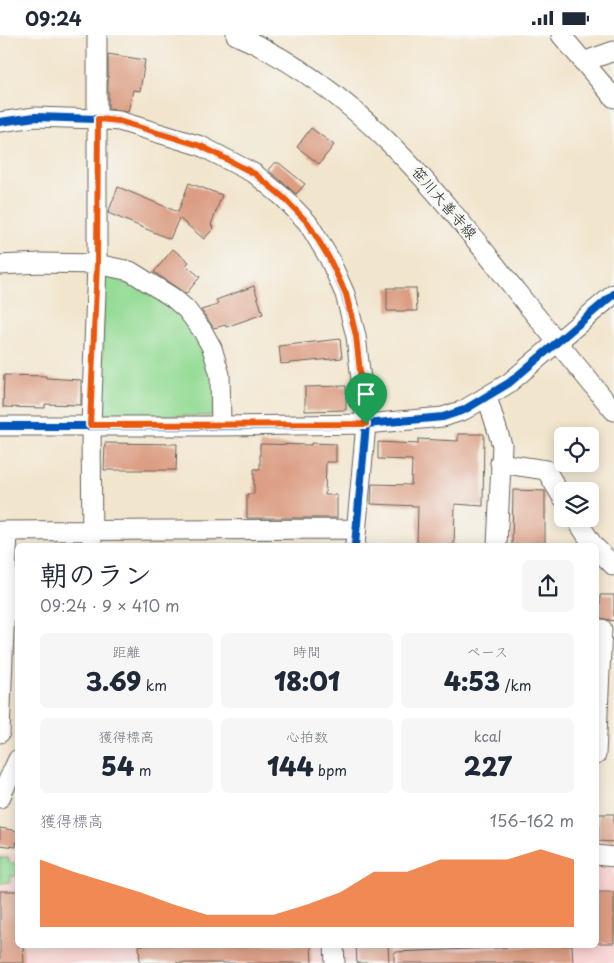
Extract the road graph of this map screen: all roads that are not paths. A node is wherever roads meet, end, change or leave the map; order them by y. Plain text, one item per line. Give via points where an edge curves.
1 (97, 35) edge
2 (236, 35) edge
3 (561, 35) edge
4 (614, 51) edge
5 (583, 61) junction
6 (614, 98) edge
7 (98, 119) junction
8 (0, 122) edge
9 (97, 264) junction
10 (0, 265) edge
11 (614, 294) edge
12 (556, 341) junction
13 (486, 397) junction
14 (614, 411) edge
15 (366, 424) junction
16 (90, 425) junction
17 (0, 426) edge
18 (221, 426) junction
19 (500, 463) junction
20 (554, 484) edge
21 (581, 527) edge
22 (4, 531) edge
23 (356, 537) edge
24 (92, 538) edge
25 (497, 543) edge
26 (592, 543) edge
27 (599, 551) edge
28 (614, 566) edge
29 (604, 629) edge
30 (599, 708) edge
31 (0, 733) edge
32 (15, 754) edge
33 (0, 755) edge
34 (15, 766) edge
35 (0, 798) edge
36 (599, 855) edge
37 (614, 857) edge
38 (334, 948) edge
39 (335, 963) edge

1 - 7 street
2 - 12 street, 笹川大善寺線 via 314,78 391,145 471,234
3 - 5 street
4 - 5 street
5 - 6 street
7 - 8 street via 35,117
7 - 9 street
7 - 15 street via 119,121 201,146 255,174 308,223 346,294 356,336
9 - 10 street
9 - 16 street
9 - 18 street via 130,271 186,309 212,348 220,375
11 - 12 street
12 - 13 street via 509,383
12 - 14 street, 笹川大善寺線
13 - 15 street via 444,417
13 - 19 street via 502,445
15 - 18 street
15 - 23 street
16 - 17 street
16 - 18 street
16 - 24 street
19 - 20 street via 546,470
19 - 25 street
21 - 26 street
22 - 24 street
22 - 31 street
23 - 24 street
27 - 28 street
29 - 30 street
32 - 33 street
34 - 35 street
36 - 37 street
38 - 39 street

